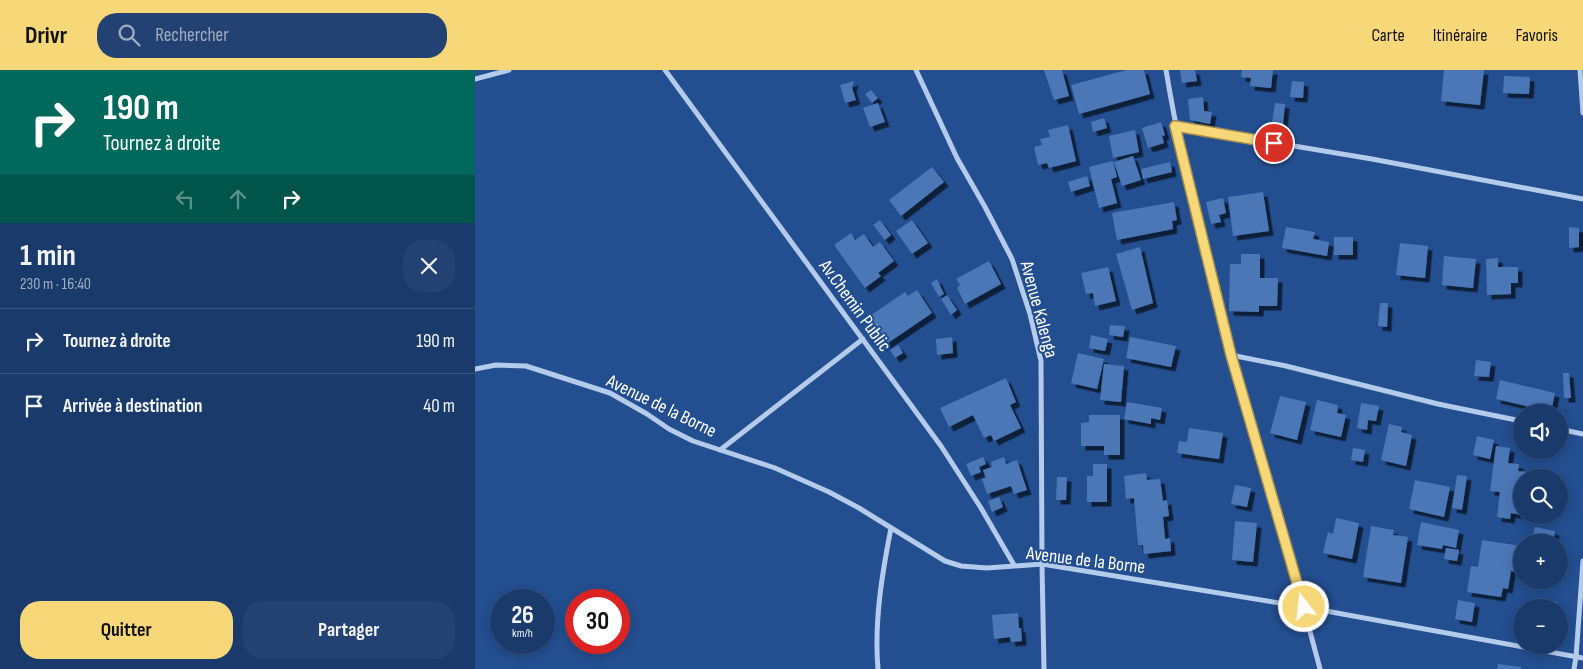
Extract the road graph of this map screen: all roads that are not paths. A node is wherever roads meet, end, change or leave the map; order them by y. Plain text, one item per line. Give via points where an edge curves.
1 (509, 70) edge
2 (665, 70) edge
3 (915, 70) edge
4 (1166, 70) edge
5 (1580, 70) edge
6 (475, 79) edge
7 (1583, 113) edge
8 (1175, 126) junction
9 (1583, 199) edge
10 (863, 339) junction
11 (1231, 355) junction
12 (475, 369) edge
13 (1513, 419) edge
14 (1568, 431) edge
15 (1583, 434) edge
16 (720, 450) junction
17 (891, 528) junction
18 (1583, 561) edge
19 (1042, 564) junction
20 (1014, 565) junction
21 (1304, 607) junction
22 (1577, 657) junction
23 (1583, 658) edge
24 (878, 669) edge
25 (1044, 669) edge
26 (1320, 669) edge
27 (1574, 669) edge

1 - 6 street
2 - 10 street, Av.Chemin Public
3 - 19 street, Avenue Kalenga via 957,158 1012,259 1030,314 1041,361
4 - 8 street
5 - 7 street
8 - 9 street
8 - 11 street
10 - 16 street
10 - 20 street, Av.Chemin Public via 941,446
11 - 13 street
11 - 21 street
12 - 16 street, Avenue de la Borne via 526,366 566,379 610,394 669,429
14 - 15 street
16 - 17 street, Avenue de la Borne via 775,468 829,492
17 - 20 street, Avenue de la Borne via 945,561 961,566
17 - 24 street via 877,620
18 - 22 street
19 - 20 street, Avenue de la Borne
19 - 21 street, Avenue de la Borne
19 - 25 street, Avenue Kalenga
21 - 22 street, Avenue de la Borne
21 - 26 street
22 - 23 street, Avenue de la Borne
22 - 27 street

